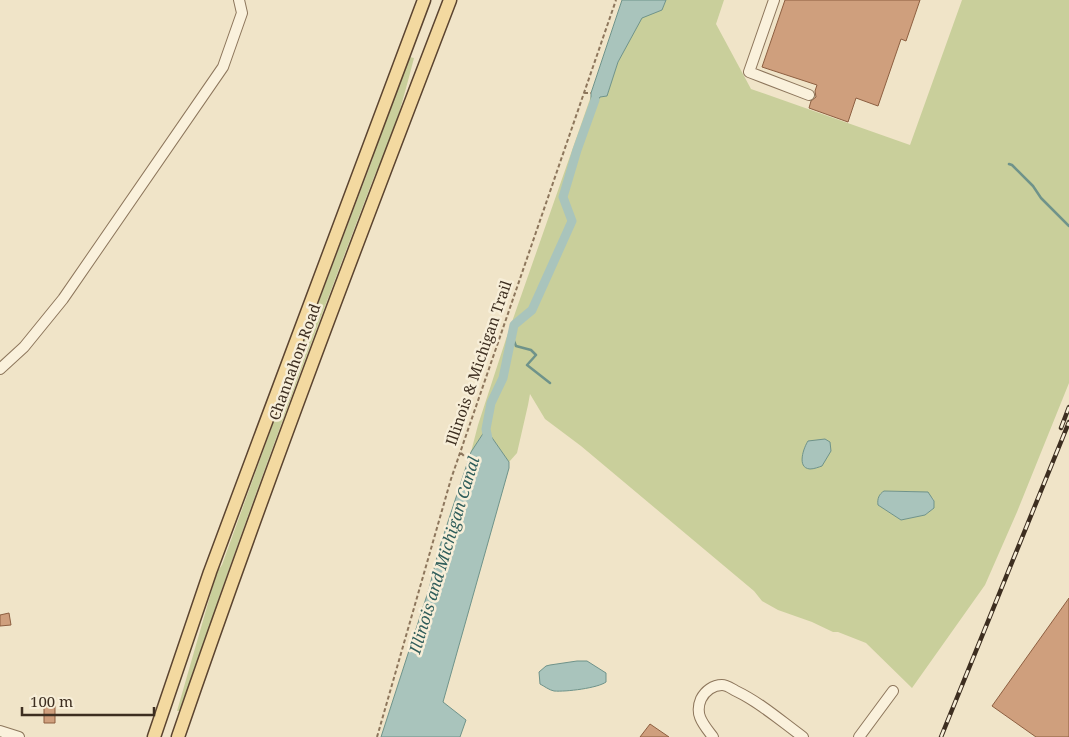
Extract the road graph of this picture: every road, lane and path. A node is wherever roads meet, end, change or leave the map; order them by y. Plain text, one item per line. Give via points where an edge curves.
1 (239, 0) edge
2 (424, 0) edge
3 (450, 0) edge
4 (616, 0) edge
5 (774, 0) edge
6 (591, 93) dead end
7 (584, 94) junction
8 (809, 95) dead end
9 (0, 369) edge
10 (460, 452) junction
11 (468, 460) dead end
12 (893, 691) dead end
13 (0, 731) edge
14 (19, 737) edge
15 (154, 737) edge
16 (178, 737) edge
17 (377, 737) edge
18 (713, 737) edge
19 (803, 737) edge
20 (859, 737) edge

1 - 9 street via 242,13 223,67 63,299 24,347
2 - 15 main road, Channahon Road via 210,572
3 - 16 main road, Channahon Road via 296,406
4 - 7 path, Illinois & Michigan Trail
5 - 8 street via 749,72
6 - 7 path
7 - 10 path, Illinois & Michigan Trail
10 - 11 path
10 - 17 path, Illinois & Michigan Trail
12 - 20 street
13 - 14 street
18 - 19 street via 698,715 699,706 707,691 724,685 746,696

